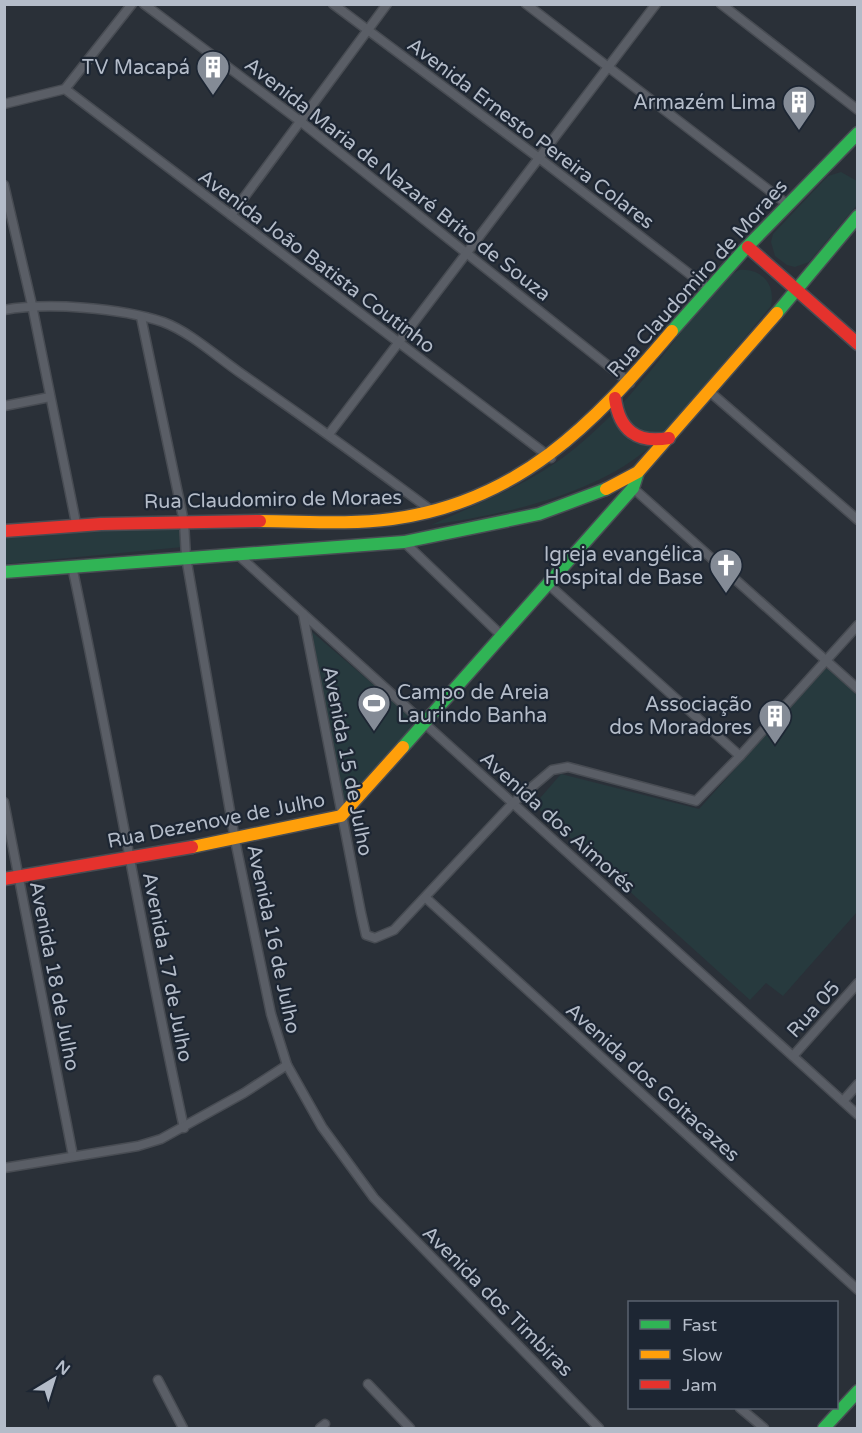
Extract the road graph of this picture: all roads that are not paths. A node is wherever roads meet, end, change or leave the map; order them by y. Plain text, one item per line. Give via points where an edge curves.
1 (132, 4) edge
2 (144, 4) edge
3 (333, 4) edge
4 (387, 4) edge
5 (526, 4) edge
6 (656, 4) edge
7 (721, 4) edge
8 (367, 30) junction
9 (608, 67) junction
10 (65, 89) junction
11 (4, 104) edge
12 (858, 110) edge
13 (300, 121) junction
14 (858, 133) edge
15 (539, 158) junction
16 (4, 185) edge
17 (787, 204) junction
18 (231, 215) junction
19 (858, 216) edge
20 (748, 247) junction
21 (466, 253) junction
22 (709, 289) junction
23 (796, 290) junction
24 (32, 305) junction
25 (4, 310) edge
26 (141, 317) junction
27 (397, 344) junction
28 (858, 344) edge
29 (630, 382) junction
30 (710, 392) junction
31 (50, 397) junction
32 (615, 398) junction
33 (4, 405) edge
34 (328, 434) junction
35 (669, 438) junction
36 (551, 458) junction
37 (638, 472) junction
38 (633, 488) junction
39 (432, 511) junction
40 (858, 520) edge
41 (184, 522) junction
42 (76, 523) junction
43 (4, 531) edge
44 (404, 542) junction
45 (236, 553) junction
46 (186, 557) junction
47 (72, 566) junction
48 (4, 572) edge
49 (548, 584) junction
50 (303, 614) junction
51 (858, 625) edge
52 (501, 635) junction
53 (827, 660) junction
54 (858, 689) edge
55 (424, 725) junction
56 (740, 756) junction
57 (4, 802) edge
58 (513, 803) junction
59 (341, 816) junction
60 (235, 840) junction
61 (130, 856) junction
62 (19, 876) junction
63 (4, 879) edge
64 (426, 898) junction
65 (858, 983) edge
66 (793, 1056) junction
67 (287, 1065) junction
68 (858, 1084) edge
69 (843, 1101) junction
70 (858, 1115) edge
71 (184, 1128) junction
72 (73, 1156) junction
73 (4, 1168) edge
74 (374, 1198) joint
75 (858, 1290) edge
76 (158, 1380) dead end
77 (368, 1384) dead end
78 (858, 1391) edge
79 (742, 1409) edge
80 (183, 1428) edge
81 (410, 1428) edge
82 (599, 1428) edge
83 (764, 1428) edge
84 (824, 1428) edge

1 - 10 street
2 - 13 street, Avenida Maria de Nazaré Brito de Souza
3 - 8 street, Avenida Ernesto Pereira Colares
4 - 8 street
5 - 9 street
6 - 9 street
7 - 12 street
8 - 13 street
8 - 15 street, Avenida Ernesto Pereira Colares
9 - 15 street
9 - 17 street
10 - 11 street
10 - 18 street, Avenida João Batista Coutinho
13 - 18 street
13 - 21 street, Avenida Maria de Nazaré Brito de Souza
14 - 17 main road, Rua Claudomiro de Moraes
15 - 21 street
15 - 22 street, Avenida Ernesto Pereira Colares
16 - 24 street
17 - 20 main road, Rua Claudomiro de Moraes
18 - 27 street, Avenida João Batista Coutinho
19 - 23 main road
20 - 22 main road, Rua Claudomiro de Moraes
20 - 23 main road
21 - 27 street
21 - 29 street, Avenida Maria de Nazaré Brito de Souza
22 - 29 main road, Rua Claudomiro de Moraes
23 - 28 main road
23 - 30 main road
24 - 25 street
24 - 26 street
24 - 31 street
26 - 34 street via 176,328
26 - 41 street, Avenida 16 de Julho
27 - 34 street
27 - 36 street, Avenida João Batista Coutinho
29 - 32 main road, Rua Claudomiro de Moraes
30 - 35 main road
30 - 40 street
31 - 33 street
31 - 42 street
32 - 35 main road via 620,422 631,434 649,442
32 - 36 main road, Rua Claudomiro de Moraes
34 - 39 street
35 - 37 main road
36 - 39 main road, Rua Claudomiro de Moraes via 465,502
37 - 38 main road, Rua Dezenove de Julho
37 - 44 main road via 615,486 539,514
38 - 49 main road, Rua Dezenove de Julho
38 - 53 street
39 - 41 main road, Rua Claudomiro de Moraes via 355,521
41 - 42 main road, Rua Claudomiro de Moraes
41 - 46 street, Avenida 16 de Julho
42 - 43 main road, Rua Claudomiro de Moraes
44 - 45 main road
44 - 52 street
45 - 46 main road
45 - 50 street, Avenida dos Aimorés
46 - 47 main road
46 - 60 street, Avenida 16 de Julho
47 - 48 main road
47 - 61 street, Avenida 17 de Julho
49 - 52 main road, Rua Dezenove de Julho
49 - 56 street
50 - 55 street, Avenida dos Aimorés
50 - 59 street, Avenida 15 de Julho
51 - 53 street
52 - 55 main road, Rua Dezenove de Julho
53 - 54 street
53 - 56 street
55 - 58 street, Avenida dos Aimorés
55 - 59 main road, Rua Dezenove de Julho
56 - 58 street via 696,801 568,767 552,770
57 - 62 street, Avenida 18 de Julho
58 - 64 street
58 - 66 street, Avenida dos Aimorés
59 - 60 main road, Rua Dezenove de Julho
59 - 64 street, Avenida 15 de Julho via 366,935 380,937 394,930
60 - 61 main road, Rua Dezenove de Julho
60 - 67 street, Avenida 16 de Julho via 271,1014
61 - 62 main road, Rua Dezenove de Julho
61 - 71 street, Avenida 17 de Julho
62 - 63 main road, Rua Dezenove de Julho
62 - 72 street, Avenida 18 de Julho
64 - 75 street, Avenida dos Goitacazes
65 - 66 street, Rua 05
66 - 69 street, Avenida dos Aimorés
67 - 71 street
67 - 74 street, Avenida 16 de Julho via 322,1127
68 - 69 street
69 - 70 street, Avenida dos Aimorés
71 - 72 street via 138,1146
72 - 73 street
74 - 82 street, Avenida dos Timbiras
76 - 80 street
77 - 81 street
78 - 84 main road
79 - 83 street

